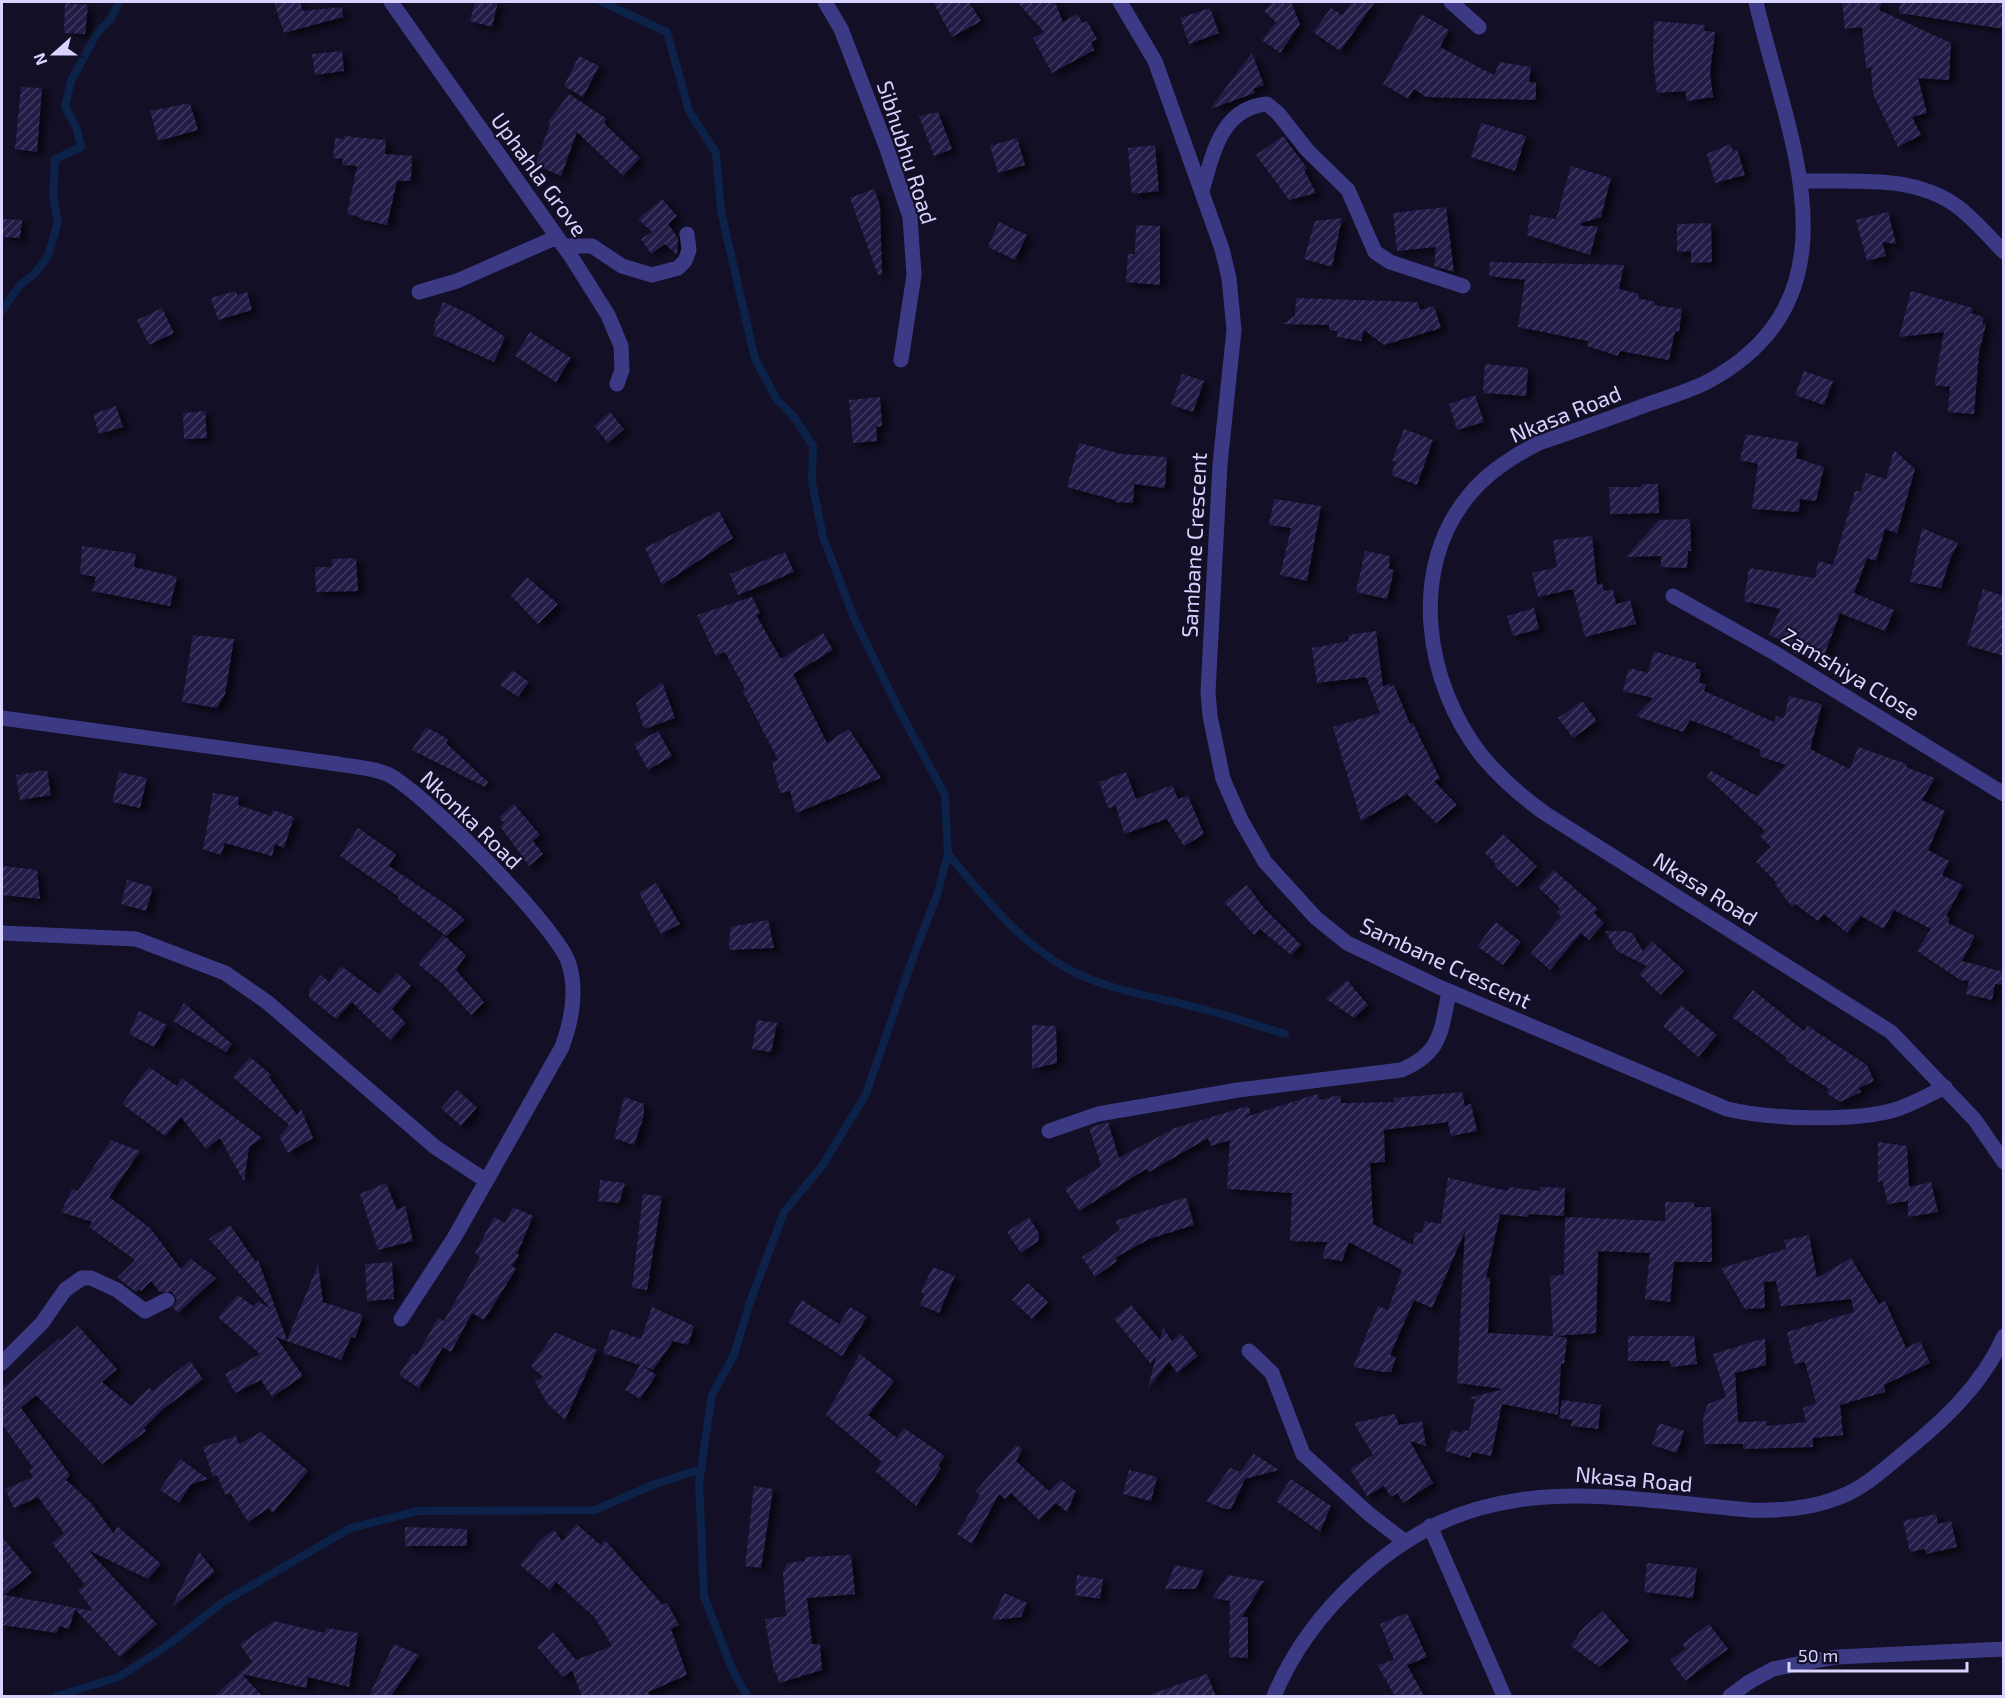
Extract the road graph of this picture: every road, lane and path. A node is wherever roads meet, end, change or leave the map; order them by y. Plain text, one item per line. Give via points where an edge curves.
1 (391, 2) edge
2 (825, 2) edge
3 (1120, 2) edge
4 (1451, 2) edge
5 (1756, 2) edge
6 (1479, 27) dead end
7 (1802, 182) junction
8 (1202, 191) junction
9 (687, 234) dead end
10 (560, 242) junction
11 (2004, 252) edge
12 (1462, 286) dead end
13 (419, 292) dead end
14 (901, 360) dead end
15 (616, 384) dead end
16 (1673, 596) dead end
17 (2, 718) edge
18 (2004, 794) edge
19 (2, 933) edge
20 (1449, 992) junction
21 (1944, 1087) junction
22 (1049, 1131) dead end
23 (2004, 1162) edge
24 (485, 1180) junction
25 (167, 1299) dead end
26 (401, 1319) dead end
27 (2004, 1336) edge
28 (1249, 1352) dead end
29 (2, 1363) edge
30 (1430, 1526) junction
31 (1404, 1541) junction
32 (2004, 1648) edge
33 (1274, 1696) edge
34 (1504, 1696) edge
35 (1730, 1696) edge

1 - 10 street, Uphahla Grove
2 - 14 street, Sibhubhu Road via 849,50 910,217 914,275
3 - 8 street, Sambane Crescent via 1155,61
4 - 6 street
5 - 7 street, Nkasa Road
7 - 11 street via 1895,183 1924,189 1959,208
7 - 21 street, Nkasa Road via 1803,255 1793,290 1773,326 1749,353 1705,383 1539,443 1485,478 1459,509 1439,551 1430,607 1433,643 1442,680 1460,720 1482,756 1510,786 1546,814 1891,1032
8 - 12 street via 1226,125 1245,109 1267,104 1348,190 1375,252 1390,262
8 - 20 street, Sambane Crescent via 1222,249 1234,322 1220,464 1208,692 1223,779 1265,862 1316,918 1363,952
9 - 10 street via 689,250 685,261 678,268 652,274 622,266 592,246
10 - 13 street
10 - 15 street, Uphahla Grove via 618,336 623,358
16 - 18 street, Zamshiya Close via 1773,652
17 - 24 street, Nkonka Road via 389,774 468,844 558,941 568,963 573,1005 562,1047
19 - 24 street via 136,939 225,973 267,1002 435,1147
20 - 21 street, Sambane Crescent via 1744,1113 1878,1113 1913,1103
20 - 22 street via 1439,1041 1423,1059 1401,1070 1238,1090 1098,1114
21 - 23 street, Nkasa Road via 1975,1120
24 - 26 street, Nkonka Road via 454,1238
25 - 29 street via 145,1311 117,1290 82,1278 65,1290 42,1323
27 - 30 street, Nkasa Road via 1979,1380 1928,1434 1866,1485 1821,1504 1750,1510 1543,1495 1476,1507
28 - 31 street via 1272,1373 1303,1455
30 - 31 street, Nkasa Road
30 - 34 street
31 - 33 street, Nkasa Road via 1379,1558 1323,1614 1293,1657
32 - 35 street via 1807,1662 1773,1669

